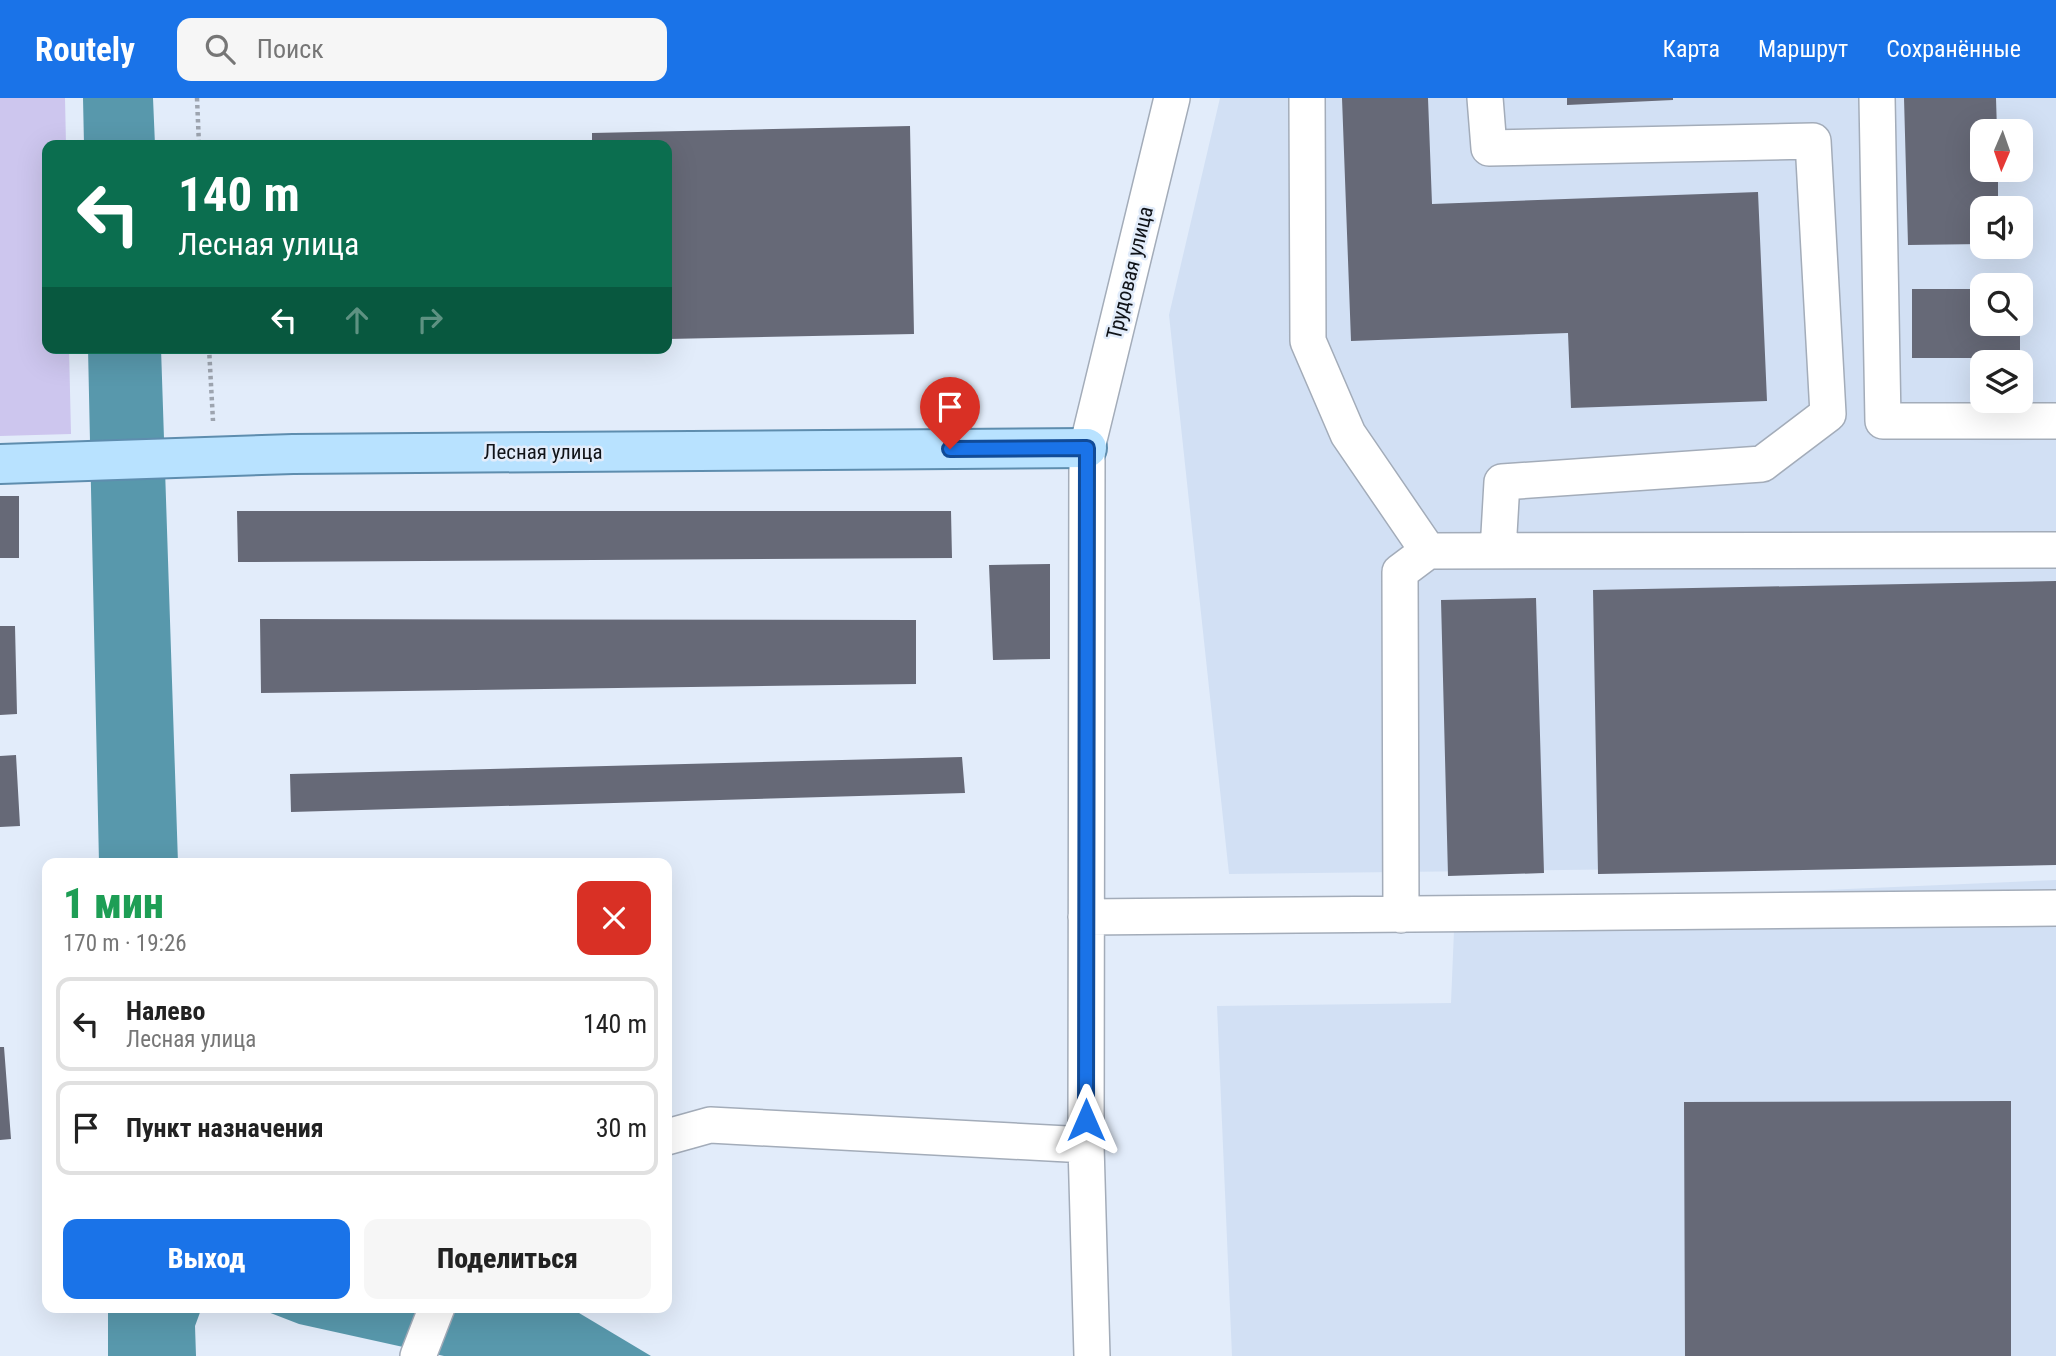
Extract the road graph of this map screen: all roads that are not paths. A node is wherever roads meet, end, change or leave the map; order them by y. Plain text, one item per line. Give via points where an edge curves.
1 (1172, 98) edge
2 (1307, 98) edge
3 (1485, 98) edge
4 (1877, 98) edge
5 (2056, 421) edge
6 (1087, 448) junction
7 (0, 464) edge
8 (2056, 550) edge
9 (1428, 551) junction
10 (1498, 551) junction
11 (2056, 908) edge
12 (1401, 915) junction
13 (1087, 918) junction
14 (672, 1136) edge
15 (1086, 1145) junction
16 (435, 1313) edge
17 (418, 1356) edge
18 (1092, 1356) edge

1 - 6 street, Трудовая улица
2 - 9 street via 1308,341 1348,434
3 - 10 street via 1489,148 1813,141 1828,414 1762,464 1502,482
4 - 5 street via 1883,421
6 - 7 main road, Лесная улица via 306,453
6 - 13 street, Трудовая улица
8 - 10 street
9 - 10 street
9 - 12 street via 1400,572
11 - 12 street
12 - 13 street
13 - 15 street, Трудовая улица
14 - 15 street via 710,1125
15 - 18 street, Трудовая улица
16 - 17 street

